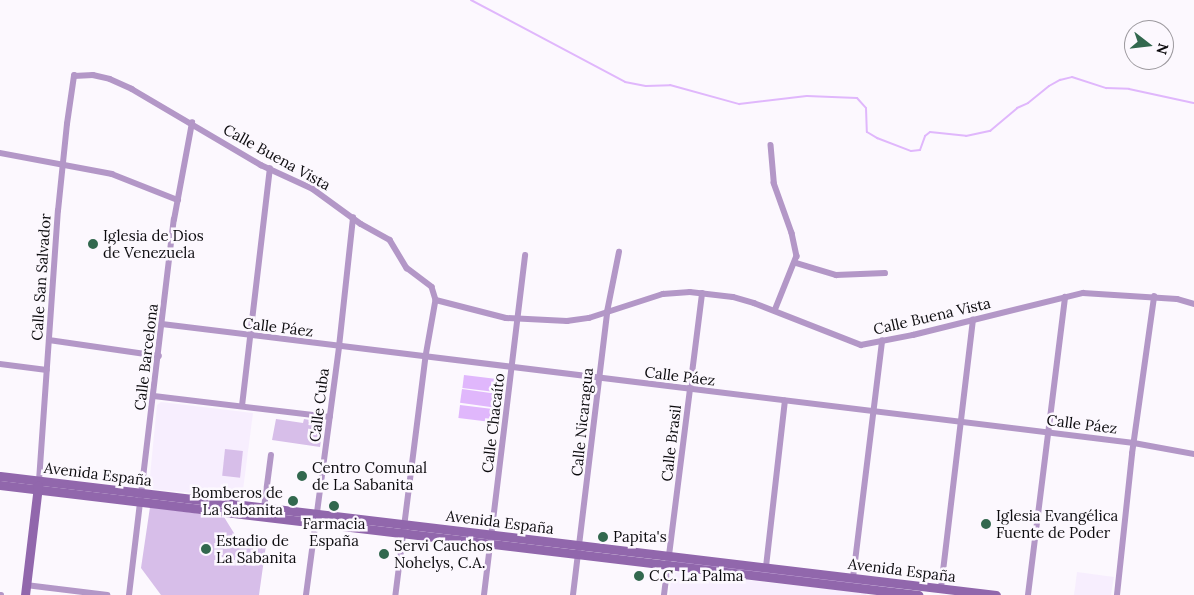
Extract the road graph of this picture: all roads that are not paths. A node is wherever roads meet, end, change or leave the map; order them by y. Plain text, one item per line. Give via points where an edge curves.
1 (74, 76) joint
2 (192, 124) junction
3 (771, 145) dead end
4 (0, 153) edge
5 (63, 163) junction
6 (270, 169) junction
7 (178, 200) junction
8 (353, 218) junction
9 (619, 252) dead end
10 (525, 255) dead end
11 (796, 263) junction
12 (885, 273) dead end
13 (702, 293) junction
14 (1065, 297) junction
15 (1154, 297) junction
16 (436, 300) junction
17 (1194, 304) edge
18 (775, 311) junction
19 (607, 312) junction
20 (518, 319) junction
21 (973, 320) junction
22 (162, 324) junction
23 (251, 336) junction
24 (49, 340) junction
25 (882, 341) junction
26 (339, 347) junction
27 (159, 356) junction
28 (426, 357) junction
29 (0, 364) edge
30 (512, 368) junction
31 (47, 370) junction
32 (600, 378) junction
33 (690, 390) junction
34 (154, 396) junction
35 (785, 401) junction
36 (242, 406) junction
37 (873, 412) junction
38 (330, 417) junction
39 (960, 423) junction
40 (1048, 433) junction
41 (1134, 443) junction
42 (1194, 454) edge
43 (271, 455) dead end
44 (0, 476) edge
45 (0, 485) edge
46 (38, 485) junction
47 (142, 498) junction
48 (264, 508) junction
49 (316, 519) junction
50 (404, 529) junction
51 (491, 540) junction
52 (580, 550) junction
53 (668, 561) junction
54 (766, 568) junction
55 (853, 578) junction
56 (941, 588) junction
57 (26, 590) edge
58 (107, 595) edge
59 (129, 595) edge
60 (306, 595) edge
61 (396, 595) edge
62 (484, 595) edge
63 (574, 595) edge
64 (664, 595) edge
65 (918, 595) edge
66 (996, 595) edge
67 (1028, 595) edge
68 (1117, 595) edge

1 - 2 street, Calle Buena Vista via 93,75 110,79
1 - 5 street, Calle San Salvador
2 - 6 street, Calle Buena Vista
2 - 7 street, Calle Barcelona
3 - 11 street via 772,173 796,246
4 - 5 street
5 - 7 street via 112,174
5 - 24 street, Calle San Salvador
6 - 8 street, Calle Buena Vista via 313,189
6 - 23 street
7 - 22 street, Calle Barcelona
8 - 16 street, Calle Buena Vista via 393,242 408,268 432,287
8 - 26 street, Calle Cuba
9 - 19 street, Calle Nicaragua
10 - 20 street, Calle Chacaíto
11 - 12 street via 836,275
11 - 18 street
13 - 18 street, Calle Buena Vista via 733,297
13 - 19 street, Calle Buena Vista via 673,292
13 - 33 street, Calle Brasil
14 - 15 street, Calle Buena Vista via 1094,292
14 - 21 street, Calle Buena Vista
14 - 40 street
15 - 17 street, Calle Buena Vista
15 - 41 street
16 - 20 street, Calle Buena Vista
16 - 28 street
18 - 25 street, Calle Buena Vista via 861,345
19 - 20 street, Calle Buena Vista via 567,321
19 - 32 street, Calle Nicaragua
20 - 30 street, Calle Chacaíto
21 - 25 street, Calle Buena Vista
21 - 39 street
22 - 23 street, Calle Páez
22 - 27 street, Calle Barcelona
23 - 26 street, Calle Páez
23 - 36 street
24 - 27 street
24 - 31 street, Calle San Salvador
25 - 37 street
26 - 28 street, Calle Páez
26 - 38 street, Calle Cuba
27 - 34 street, Calle Barcelona
28 - 30 street, Calle Páez
28 - 50 street
29 - 31 street
30 - 32 street, Calle Páez
30 - 51 street, Calle Chacaíto
31 - 46 street, Calle San Salvador
32 - 33 street, Calle Páez
32 - 52 street, Calle Nicaragua
33 - 35 street, Calle Páez
33 - 53 street, Calle Brasil
34 - 36 street
34 - 47 street, Calle Barcelona
35 - 37 street, Calle Páez
35 - 54 street
36 - 38 street
37 - 39 street, Calle Páez
37 - 55 street
38 - 49 street, Calle Cuba
39 - 40 street, Calle Páez
39 - 56 street
40 - 41 street, Calle Páez
40 - 67 street
41 - 42 street, Calle Páez
41 - 68 street
43 - 48 street
44 - 46 main road, Avenida España
45 - 46 main road, Avenida España
46 - 47 main road, Avenida España
46 - 57 main road
47 - 48 main road, Avenida España
47 - 49 main road, Avenida España
47 - 59 street, Calle Barcelona
48 - 49 main road, Avenida España
49 - 50 main road, Avenida España
49 - 60 street, Calle Cuba
50 - 51 main road, Avenida España
50 - 61 street
51 - 52 main road, Avenida España
51 - 62 street, Calle Chacaíto
52 - 53 main road, Avenida España
52 - 63 street, Calle Nicaragua
53 - 54 main road, Avenida España
53 - 64 street, Calle Brasil
53 - 65 main road, Avenida España
54 - 55 main road, Avenida España
55 - 56 main road, Avenida España
56 - 66 main road, Avenida España
57 - 58 street

